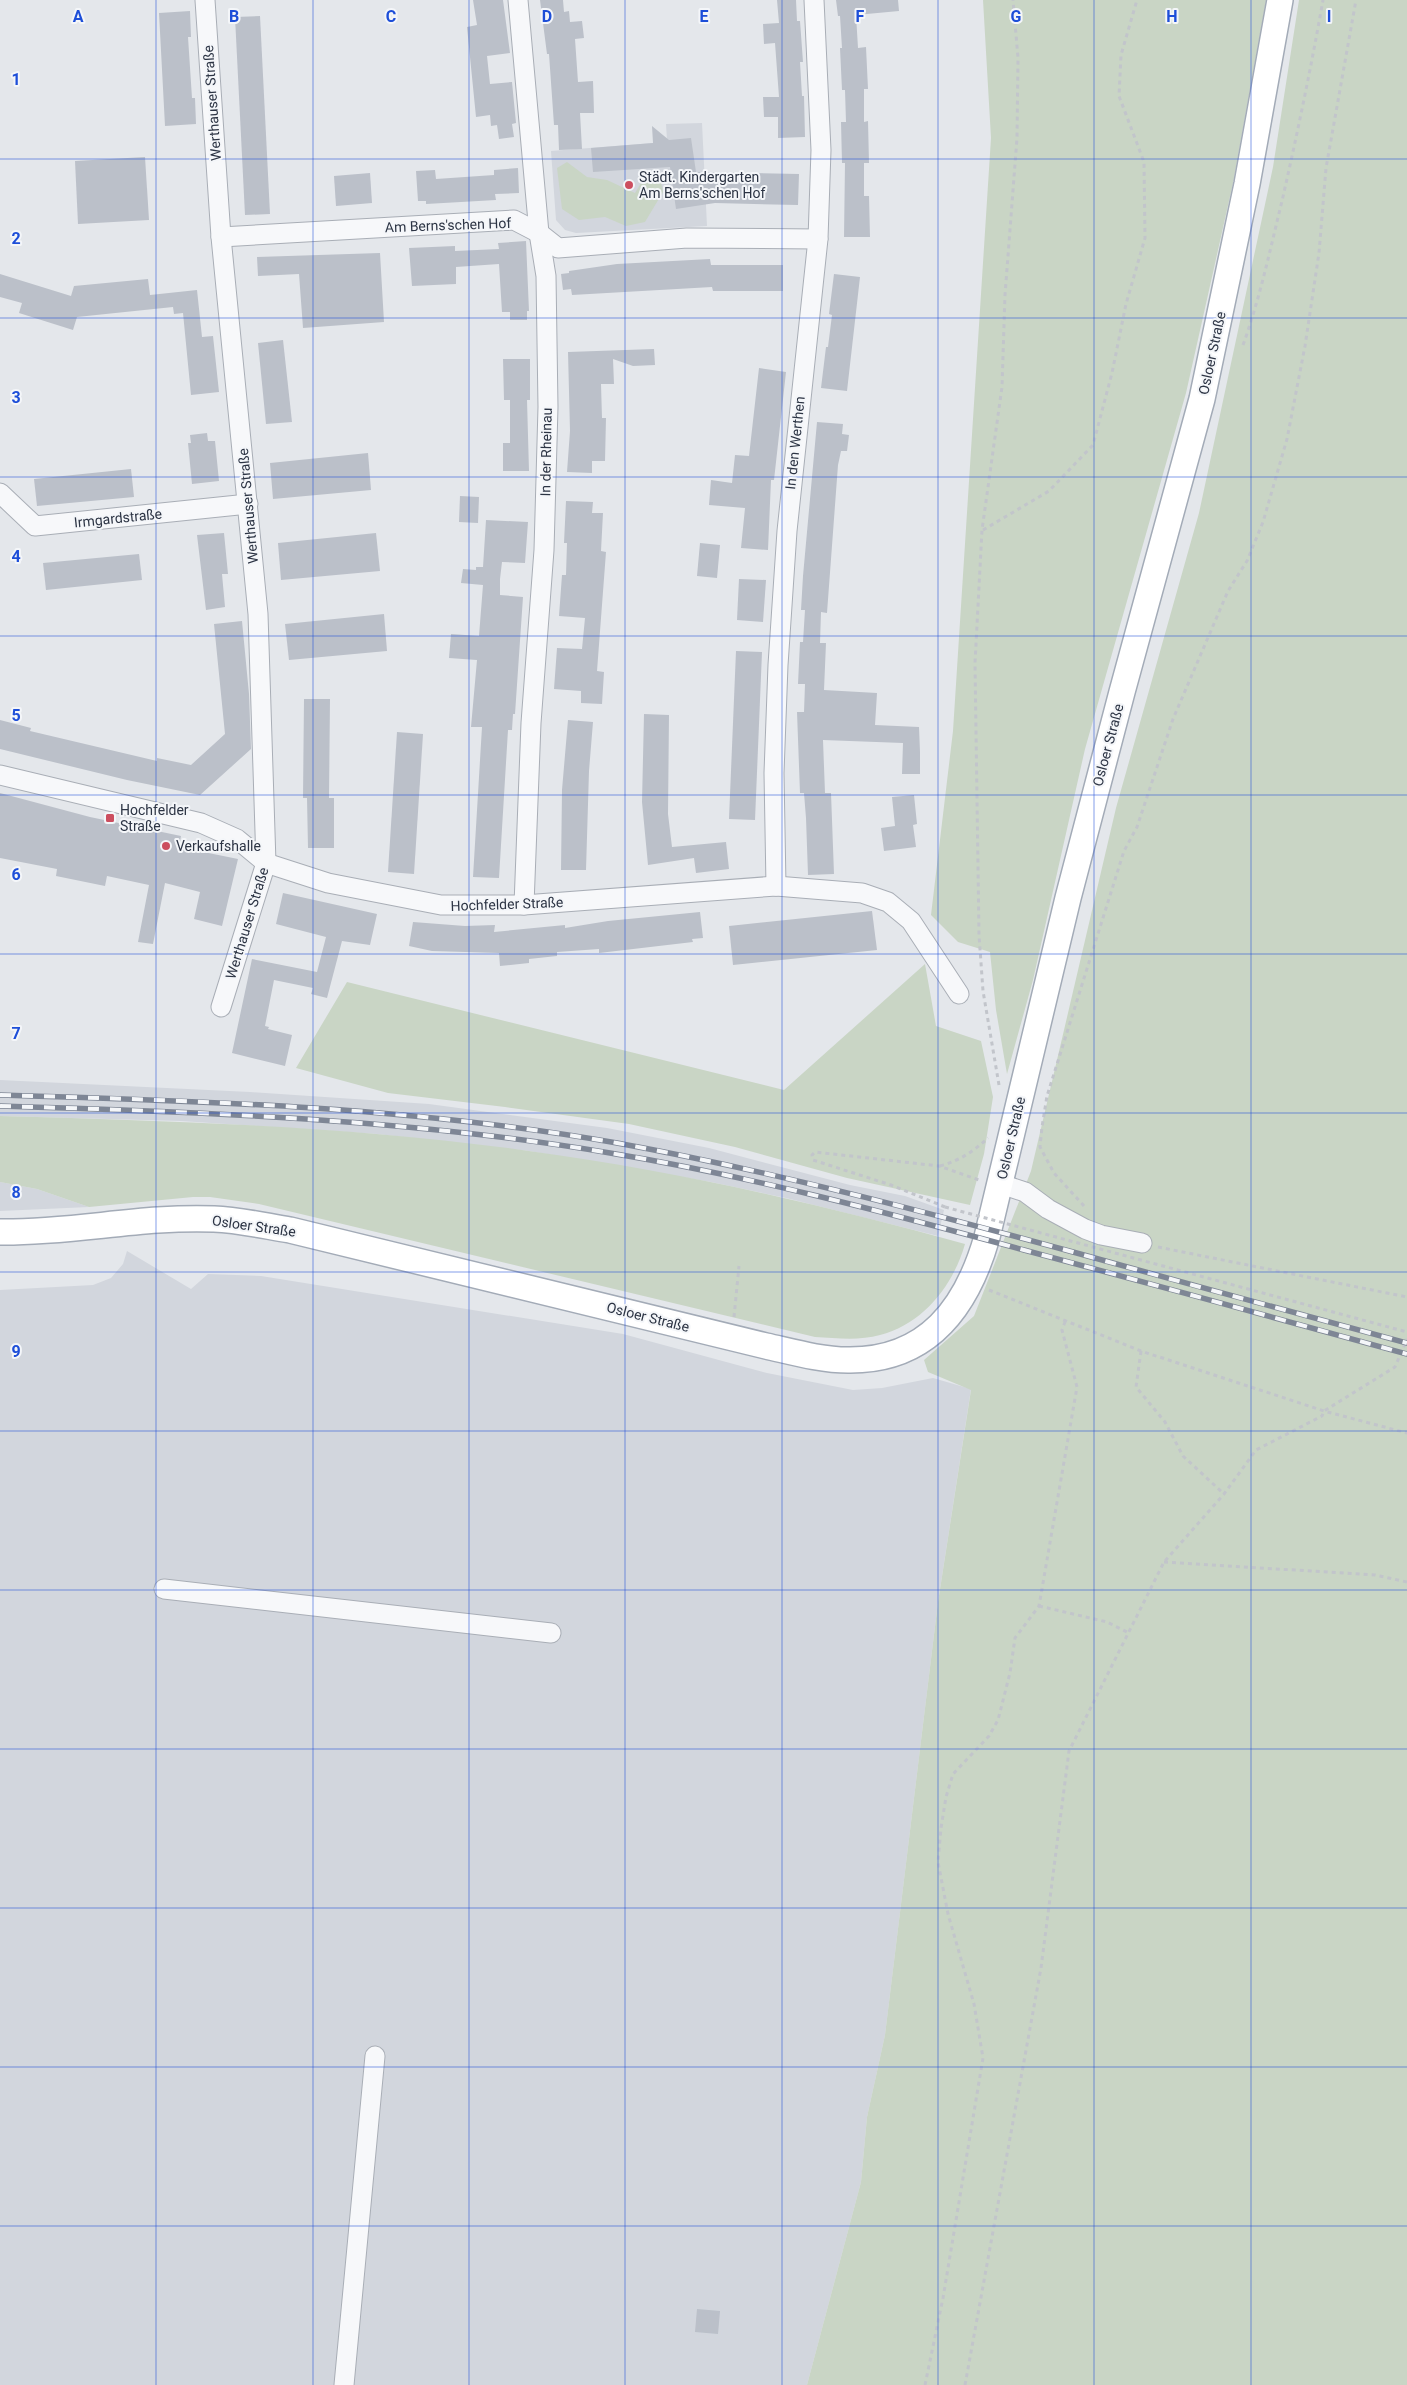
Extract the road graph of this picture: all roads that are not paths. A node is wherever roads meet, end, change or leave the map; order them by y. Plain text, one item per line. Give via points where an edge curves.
1 (205, 0) edge
2 (518, 0) edge
3 (814, 0) edge
4 (1280, 0) edge
5 (539, 233) junction
6 (221, 237) junction
7 (818, 239) junction
8 (0, 493) edge
9 (248, 504) junction
10 (0, 775) edge
11 (266, 863) junction
12 (776, 886) junction
13 (524, 905) junction
14 (959, 994) dead end
15 (221, 1007) dead end
16 (993, 1183) junction
17 (0, 1232) edge
18 (1142, 1244) road end
19 (164, 1589) dead end
20 (551, 1633) dead end
21 (375, 2056) dead end
22 (344, 2385) edge

1 - 6 street, Werthauser Straße
2 - 5 street, In der Rheinau
3 - 7 street, In den Werthen via 821,150
4 - 16 main road, Osloer Straße via 1247,184 1202,399
5 - 6 street, Am Berns'schen Hof via 514,220
5 - 7 street, Am Berns'schen Hof via 558,248 687,238
5 - 13 street, In der Rheinau via 546,276 548,406 544,550 531,723
6 - 9 street, Werthauser Straße
7 - 12 street, In den Werthen via 798,407 782,598 774,773
8 - 9 street, Irmgardstraße via 35,526
9 - 11 street, Werthauser Straße via 258,614
10 - 11 street, Hochfelder Straße via 201,823 237,839
11 - 13 street, Hochfelder Straße via 328,883 441,905
11 - 15 street, Werthauser Straße
12 - 13 street, Hochfelder Straße
12 - 14 street, Hochfelder Straße via 862,893 888,902 911,921
16 - 17 main road, Osloer Straße via 988,1237 971,1283 953,1313 938,1328 904,1350 885,1356 848,1360 731,1337 290,1230 216,1219
16 - 18 street via 1025,1192 1054,1213 1101,1235
19 - 20 street
21 - 22 street via 353,2365

